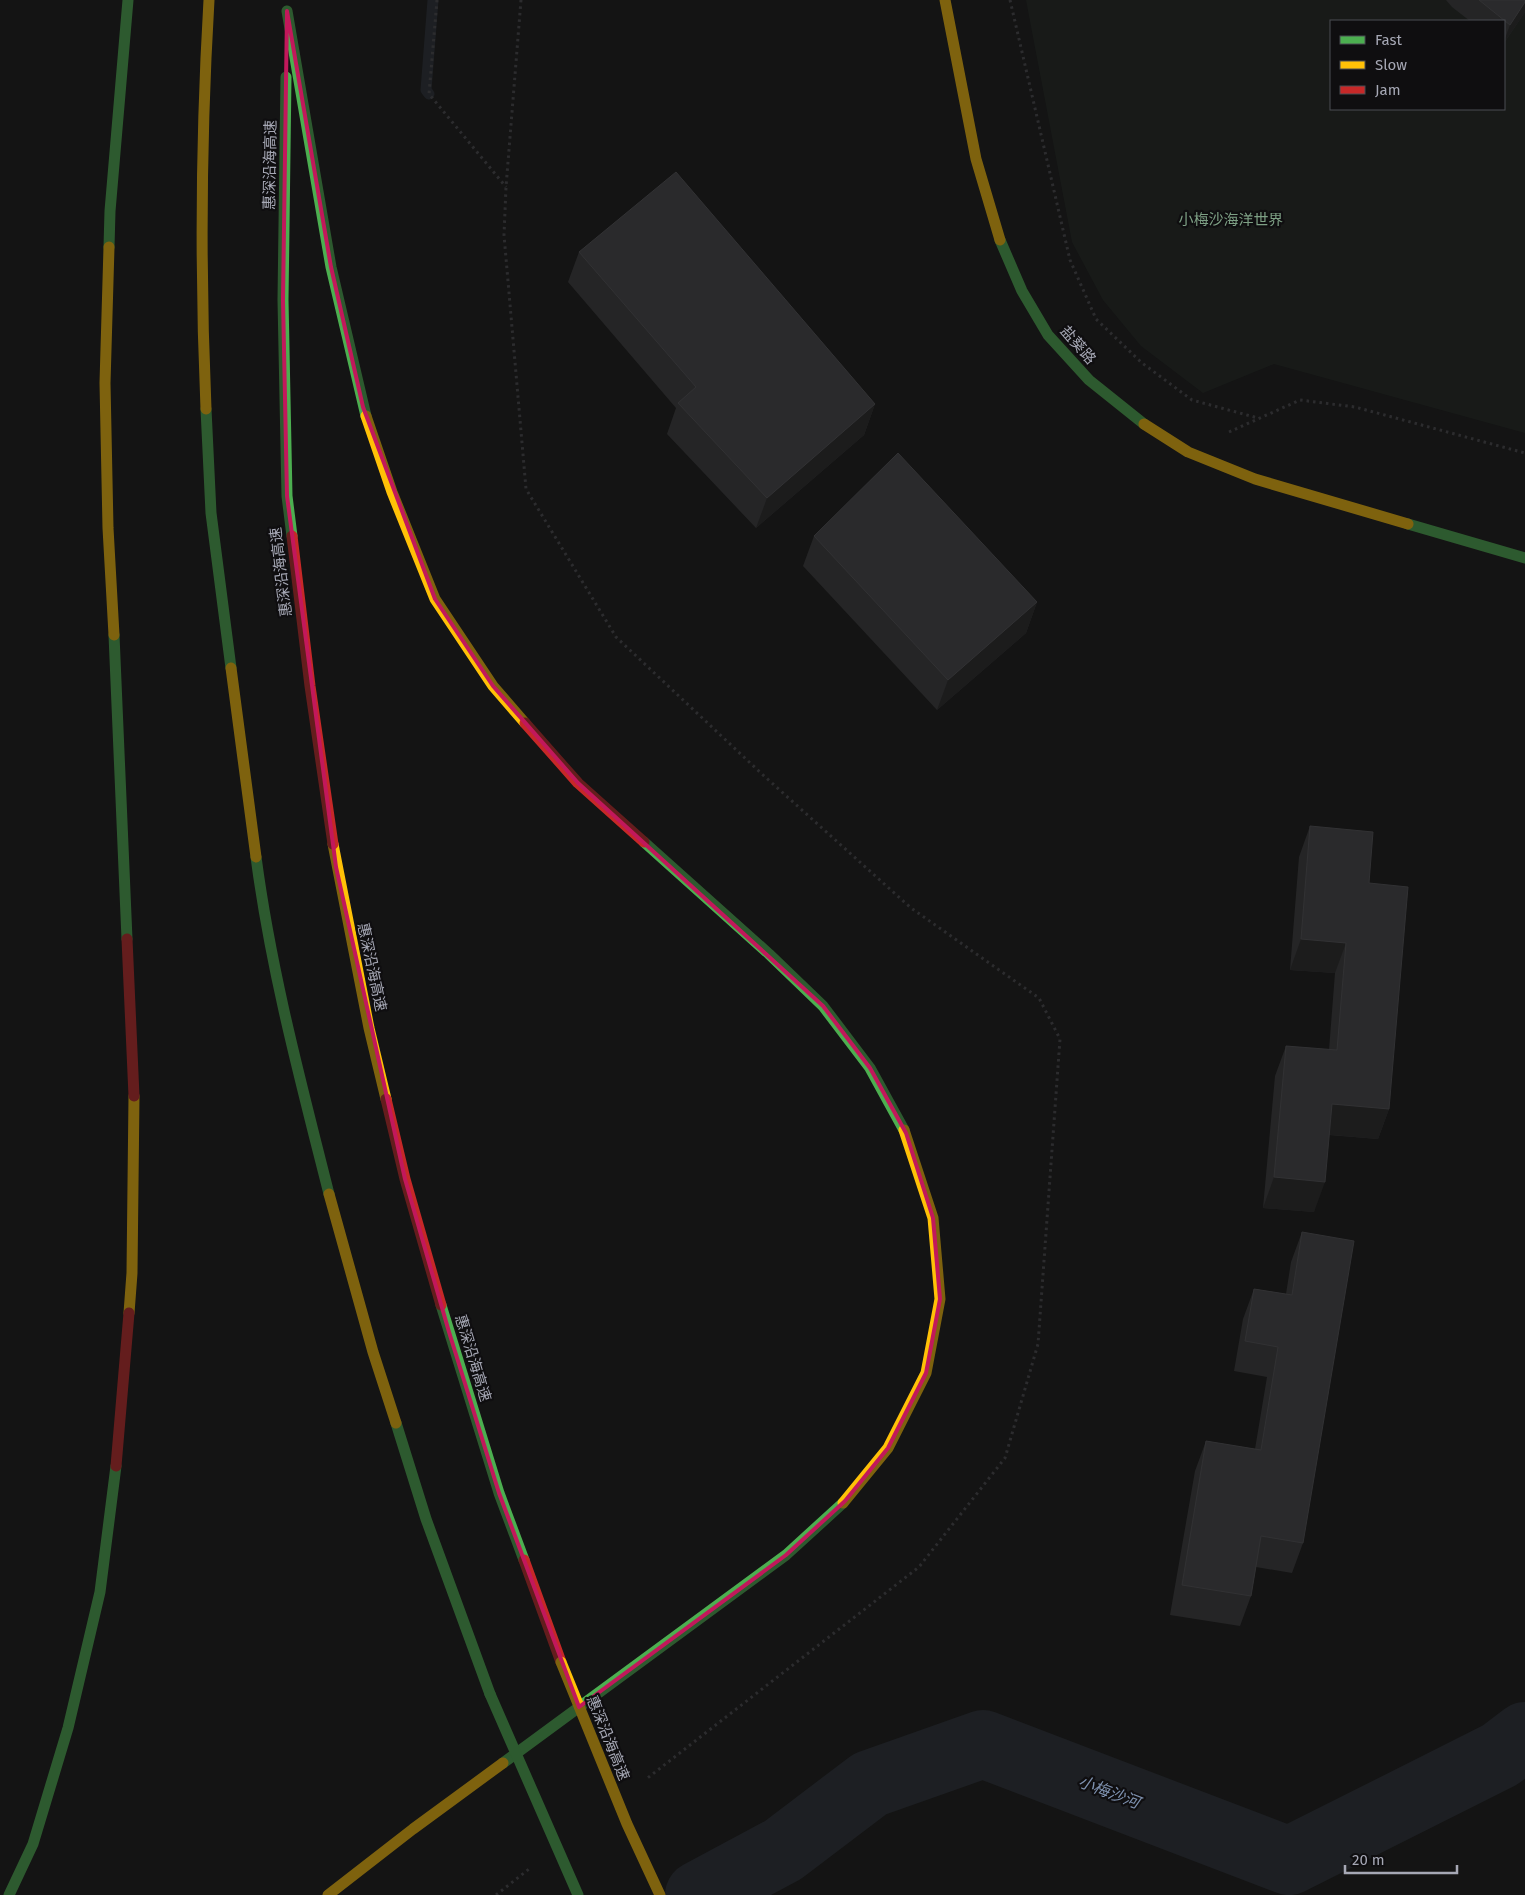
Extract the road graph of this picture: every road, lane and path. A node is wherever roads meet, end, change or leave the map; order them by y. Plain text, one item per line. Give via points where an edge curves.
1 (128, 0) edge
2 (209, 0) edge
3 (437, 0) edge
4 (521, 0) edge
5 (945, 0) edge
6 (1010, 0) edge
7 (287, 6) edge
8 (506, 187) junction
9 (1258, 418) junction
10 (1188, 452) junction
11 (1525, 453) edge
12 (1525, 558) edge
13 (644, 1781) dead end
14 (535, 1865) dead end
15 (9, 1895) edge
16 (328, 1895) edge
17 (496, 1895) edge
18 (578, 1895) edge
19 (660, 1895) edge

1 - 15 main road via 110,211 105,383 108,528 134,1105 132,1273 119,1443 100,1592 68,1728 33,1844
2 - 18 main road, bridge via 203,224 210,513 261,893 293,1053 333,1214 373,1352 426,1519 490,1694
3 - 8 path via 429,94
4 - 8 path
5 - 10 main road, 盐葵路 via 976,159 996,231 1022,291 1048,335 1089,380 1140,422
6 - 9 path via 1070,260 1096,319 1142,363 1192,400
7 - 16 main road via 331,267 364,407 392,492 435,599 493,686 578,783 824,1006 870,1068 906,1133 933,1218 940,1299 926,1373 888,1448 845,1501 786,1556
7 - 19 main road, 惠深沿海高速, bridge via 283,300 287,496 336,866 369,1028 410,1198 448,1332 499,1493 561,1662 627,1824
8 - 13 path via 504,236 526,489 616,637 763,775 912,908 1039,998 1060,1039 1038,1344 1004,1458 919,1567
9 - 10 path
9 - 11 path via 1300,400 1355,407
10 - 12 main road, 盐葵路 via 1255,479
14 - 17 path

